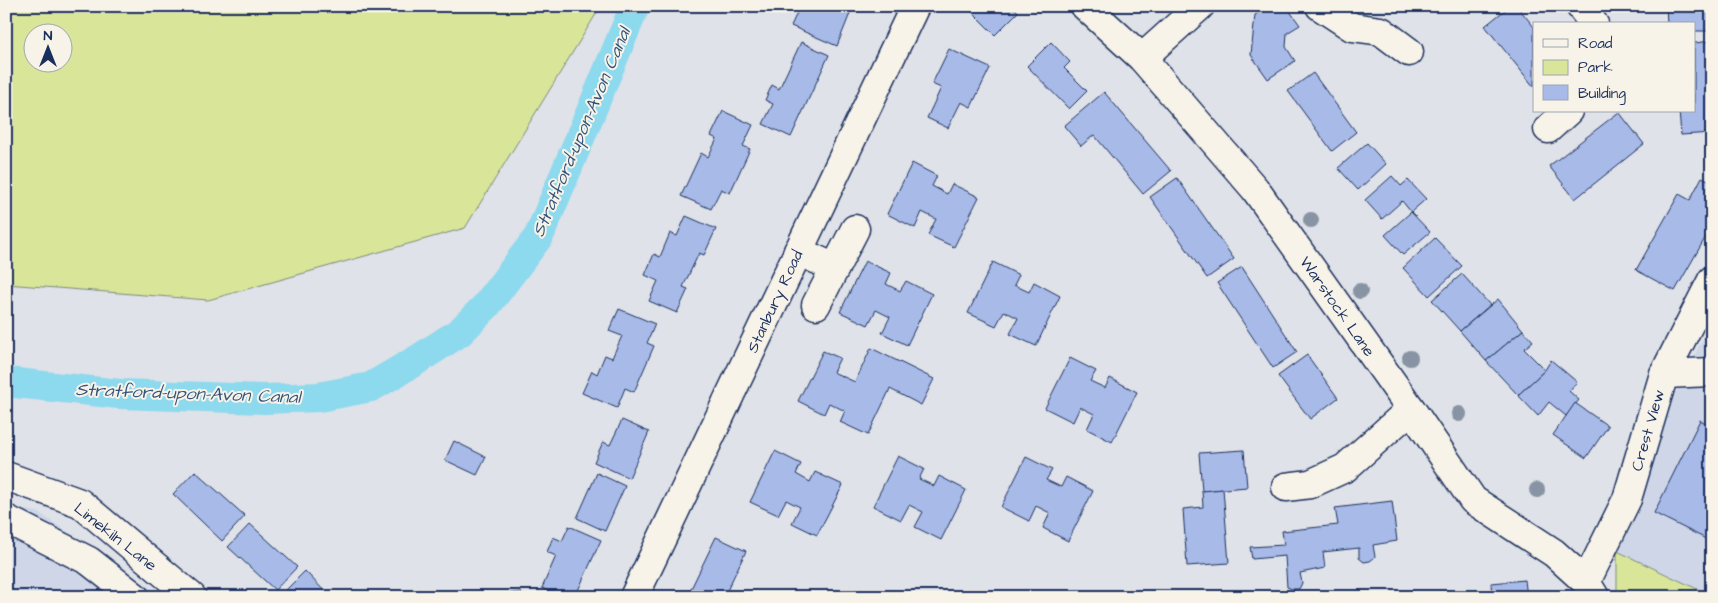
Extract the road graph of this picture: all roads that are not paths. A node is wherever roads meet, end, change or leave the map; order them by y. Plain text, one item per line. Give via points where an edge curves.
1 (915, 6) edge
2 (1085, 6) edge
3 (1200, 6) edge
4 (1320, 6) edge
5 (1580, 6) edge
6 (1592, 22) edge
7 (1409, 52) dead end
8 (1142, 58) junction
9 (1567, 112) edge
10 (1548, 129) dead end
11 (855, 229) dead end
12 (798, 251) junction
13 (835, 268) junction
14 (1712, 280) edge
15 (816, 305) dead end
16 (1712, 372) edge
17 (1664, 374) junction
18 (1411, 409) junction
19 (6, 476) edge
20 (1286, 487) dead end
21 (6, 519) edge
22 (1590, 589) edge
23 (135, 597) edge
24 (192, 597) edge
25 (634, 597) edge

1 - 12 street, Stanbury Road
2 - 8 street, Warstock Lane
3 - 8 street
4 - 7 street via 1352,27 1381,31
5 - 6 street
8 - 18 street, Warstock Lane via 1255,189
9 - 10 street
11 - 13 street
12 - 13 street
12 - 25 street, Stanbury Road
13 - 15 street
14 - 17 street, Crest View
16 - 17 street
17 - 22 street, Crest View via 1628,499
18 - 20 street via 1345,468 1310,484
18 - 22 street, Warstock Lane via 1473,500 1554,553
19 - 24 street, Limekiln Lane via 80,503
21 - 23 street via 89,561

